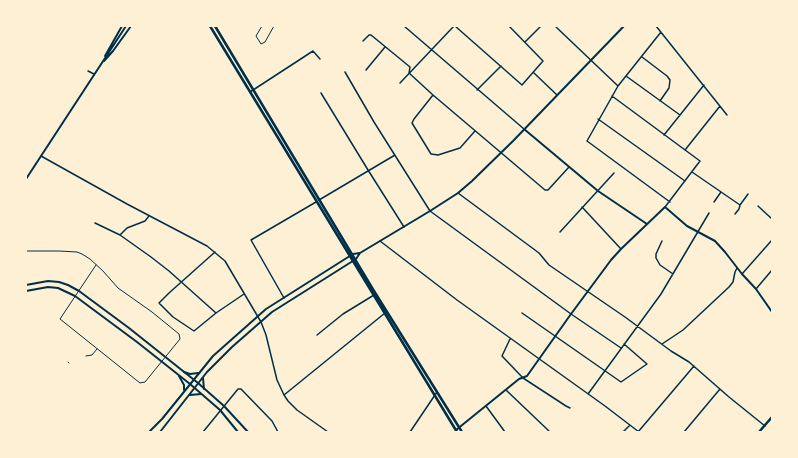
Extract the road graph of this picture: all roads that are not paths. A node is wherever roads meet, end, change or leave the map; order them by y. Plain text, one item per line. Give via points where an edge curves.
1 (122, 26) edge
2 (126, 26) edge
3 (131, 26) edge
4 (210, 26) edge
5 (215, 26) edge
6 (262, 26) edge
7 (274, 26) edge
8 (404, 26) edge
9 (455, 26) edge
10 (509, 26) edge
11 (541, 26) edge
12 (555, 26) edge
13 (624, 26) edge
14 (656, 26) edge
15 (407, 27) edge
16 (661, 32) junction
17 (363, 41) dead end
18 (525, 42) junction
19 (385, 47) junction
20 (431, 49) junction
21 (641, 56) junction
22 (320, 59) dead end
23 (590, 60) junction
24 (102, 63) junction
25 (501, 66) junction
26 (366, 70) dead end
27 (88, 71) dead end
28 (345, 72) dead end
29 (409, 73) junction
30 (534, 73) junction
31 (94, 74) junction
32 (626, 76) junction
33 (400, 83) dead end
34 (704, 85) junction
35 (618, 86) junction
36 (254, 89) junction
37 (477, 90) junction
38 (250, 92) junction
39 (321, 93) dead end
40 (433, 95) junction
41 (558, 95) junction
42 (612, 96) junction
43 (660, 101) junction
44 (720, 106) junction
45 (680, 115) junction
46 (727, 115) dead end
47 (598, 119) junction
48 (524, 129) junction
49 (475, 131) junction
50 (664, 135) junction
51 (685, 150) junction
52 (501, 153) junction
53 (395, 155) junction
54 (41, 156) junction
55 (569, 167) junction
56 (368, 170) junction
57 (692, 172) junction
58 (614, 173) dead end
59 (26, 179) edge
60 (685, 181) junction
61 (598, 191) junction
62 (722, 192) junction
63 (458, 193) junction
64 (748, 194) dead end
65 (320, 199) junction
66 (316, 201) junction
67 (670, 202) junction
68 (714, 202) dead end
69 (740, 205) junction
70 (758, 206) dead end
71 (582, 207) junction
72 (665, 207) junction
73 (430, 211) junction
74 (709, 213) dead end
75 (735, 214) dead end
76 (149, 216) junction
77 (772, 219) edge
78 (95, 222) dead end
79 (647, 224) junction
80 (404, 227) junction
81 (699, 231) junction
82 (560, 232) dead end
83 (120, 235) junction
84 (772, 240) edge
85 (380, 241) junction
86 (662, 241) dead end
87 (621, 249) junction
88 (26, 251) edge
89 (215, 252) junction
90 (360, 253) junction
91 (353, 254) junction
92 (350, 256) junction
93 (356, 259) junction
94 (352, 261) junction
95 (96, 265) junction
96 (737, 268) junction
97 (772, 270) edge
98 (673, 274) junction
99 (742, 274) junction
100 (181, 282) junction
101 (26, 284) edge
102 (756, 289) junction
103 (26, 291) edge
104 (79, 291) junction
105 (588, 291) junction
106 (244, 294) junction
107 (376, 294) junction
108 (75, 296) junction
109 (373, 296) junction
110 (284, 298) junction
111 (387, 311) junction
112 (772, 312) edge
113 (216, 313) junction
114 (522, 313) dead end
115 (384, 314) junction
116 (571, 314) junction
117 (258, 316) junction
118 (261, 322) junction
119 (637, 326) junction
120 (317, 335) dead end
121 (555, 336) junction
122 (510, 339) junction
123 (624, 344) junction
124 (662, 344) junction
125 (621, 348) junction
126 (97, 349) junction
127 (86, 356) dead end
128 (165, 357) junction
129 (539, 360) junction
130 (161, 362) junction
131 (694, 366) junction
132 (605, 371) junction
133 (184, 372) junction
134 (199, 372) junction
135 (180, 376) junction
136 (203, 377) junction
137 (523, 378) junction
138 (193, 379) junction
139 (198, 383) junction
140 (190, 384) junction
141 (194, 388) junction
142 (204, 388) junction
143 (720, 389) junction
144 (506, 390) junction
145 (184, 391) junction
146 (437, 392) junction
147 (201, 394) junction
148 (588, 394) junction
149 (189, 395) junction
150 (284, 395) junction
151 (434, 396) junction
152 (224, 406) junction
153 (485, 406) junction
154 (570, 408) dead end
155 (220, 410) junction
156 (772, 417) edge
157 (630, 425) junction
158 (765, 426) junction
159 (459, 427) junction
160 (456, 431) edge
161 (149, 432) edge
162 (160, 432) edge
163 (203, 432) edge
164 (238, 432) edge
165 (248, 432) edge
166 (278, 432) edge
167 (328, 432) edge
168 (410, 432) edge
169 (462, 432) edge
170 (505, 432) edge
171 (550, 432) edge
172 (623, 432) edge
173 (639, 432) edge
174 (684, 432) edge
175 (759, 432) edge

1 - 24 main road
2 - 24 main road
3 - 24 main road
4 - 38 main road
5 - 36 main road
6 - 7 street via 256,36 261,44 265,42
8 - 15 street
9 - 20 street
9 - 25 street
10 - 18 street
11 - 18 street
12 - 23 street
13 - 23 main road
14 - 16 street
15 - 20 street
16 - 21 street
16 - 34 street
17 - 19 street via 369,35
18 - 30 street via 543,59
19 - 26 street
19 - 29 street via 410,67
20 - 29 street
20 - 37 street
21 - 32 street
21 - 43 street via 670,80 669,88
22 - 36 street via 313,52
23 - 35 street
23 - 41 main road
24 - 31 main road
25 - 30 street via 522,85
25 - 37 street
27 - 31 street
28 - 53 street
29 - 33 street
29 - 40 street
30 - 41 street
31 - 54 main road
32 - 35 street
32 - 43 street
34 - 44 street
34 - 45 street
35 - 42 street
36 - 38 street
36 - 65 main road
37 - 48 street
38 - 66 main road
39 - 56 street
40 - 49 street
40 - 49 street via 412,123 431,154 438,155 460,148
41 - 48 main road
42 - 47 street
42 - 50 street
43 - 45 street
44 - 46 street
44 - 51 street
45 - 50 street
47 - 60 street
47 - 67 street via 586,141
48 - 52 main road
48 - 55 main road
49 - 52 street
50 - 51 street
51 - 57 street via 700,161
52 - 55 street via 547,190
52 - 63 main road
53 - 56 street
53 - 73 street
54 - 59 main road
54 - 76 street
55 - 61 main road
56 - 65 street
56 - 80 street
57 - 60 street
57 - 62 street
58 - 61 street
60 - 67 street
61 - 71 street
61 - 79 main road
62 - 68 street
62 - 69 street
63 - 73 main road
63 - 105 street via 549,265
64 - 69 street
65 - 66 street
65 - 91 main road
66 - 92 main road
66 - 110 street via 251,240
67 - 72 street
69 - 75 street
70 - 77 street
71 - 82 street
71 - 87 street
72 - 79 main road
72 - 81 main road via 688,226
73 - 80 main road
73 - 116 street
74 - 81 street
76 - 83 street via 147,220 131,226
76 - 89 street
78 - 83 street
79 - 87 main road
80 - 85 main road
81 - 96 main road via 715,241
81 - 98 street
83 - 100 street
84 - 99 street
85 - 90 main road
85 - 122 street
86 - 98 street via 656,258 660,265
87 - 105 main road
88 - 95 street via 77,252
89 - 100 street
89 - 106 street via 225,260
90 - 91 main road
90 - 93 main road
91 - 92 main road
91 - 93 main road
92 - 94 main road
92 - 110 main road
93 - 94 main road
93 - 107 main road
94 - 109 main road
94 - 118 main road via 272,312
95 - 104 street
95 - 128 street via 118,288 180,334 180,339
96 - 99 main road
96 - 124 street via 732,283 683,330
97 - 102 street
98 - 119 street
99 - 102 main road
100 - 113 street
100 - 113 street via 159,303 174,317 194,331
101 - 104 main road via 60,282
102 - 112 main road
103 - 108 main road via 58,288
104 - 108 street
104 - 128 main road
105 - 116 main road
105 - 119 street
106 - 113 street
106 - 117 street
107 - 109 street
107 - 111 main road
108 - 126 street via 60,319
108 - 130 main road
109 - 115 main road
109 - 120 street
110 - 117 main road
111 - 115 street
111 - 146 main road
114 - 121 street
115 - 150 street
115 - 151 main road
116 - 121 main road
116 - 125 street
117 - 118 street
117 - 134 main road
118 - 136 main road
118 - 150 street via 277,380
119 - 123 street
119 - 124 street
121 - 129 main road
121 - 132 street
122 - 129 street
122 - 137 street via 501,356
123 - 125 street
123 - 132 street via 647,365 621,382
124 - 131 street
125 - 132 street
126 - 127 street via 92,355
126 - 130 street via 140,383 145,382
128 - 130 street
128 - 133 main road
129 - 137 main road
129 - 148 street
130 - 135 main road
131 - 143 street
131 - 173 street
132 - 148 street
133 - 134 main road
133 - 138 main road
134 - 138 main road
135 - 140 main road
135 - 145 main road
136 - 139 main road
136 - 142 main road
137 - 144 main road
137 - 154 street
138 - 139 main road
138 - 140 main road
139 - 141 main road
139 - 142 main road
140 - 141 main road
140 - 145 main road
141 - 147 main road
141 - 149 main road
142 - 152 main road
143 - 158 street
143 - 174 street
144 - 153 main road
144 - 171 street
145 - 161 main road
146 - 151 street
146 - 159 main road
147 - 149 main road
147 - 155 main road
148 - 157 street
149 - 162 main road
150 - 167 street via 297,410
151 - 160 main road
151 - 168 street
152 - 155 street
152 - 165 main road
152 - 166 street via 237,389 241,389
153 - 159 main road
153 - 170 street
155 - 163 street
155 - 164 main road
156 - 158 main road
157 - 172 street
157 - 173 street
158 - 175 main road
159 - 160 main road
159 - 169 main road

